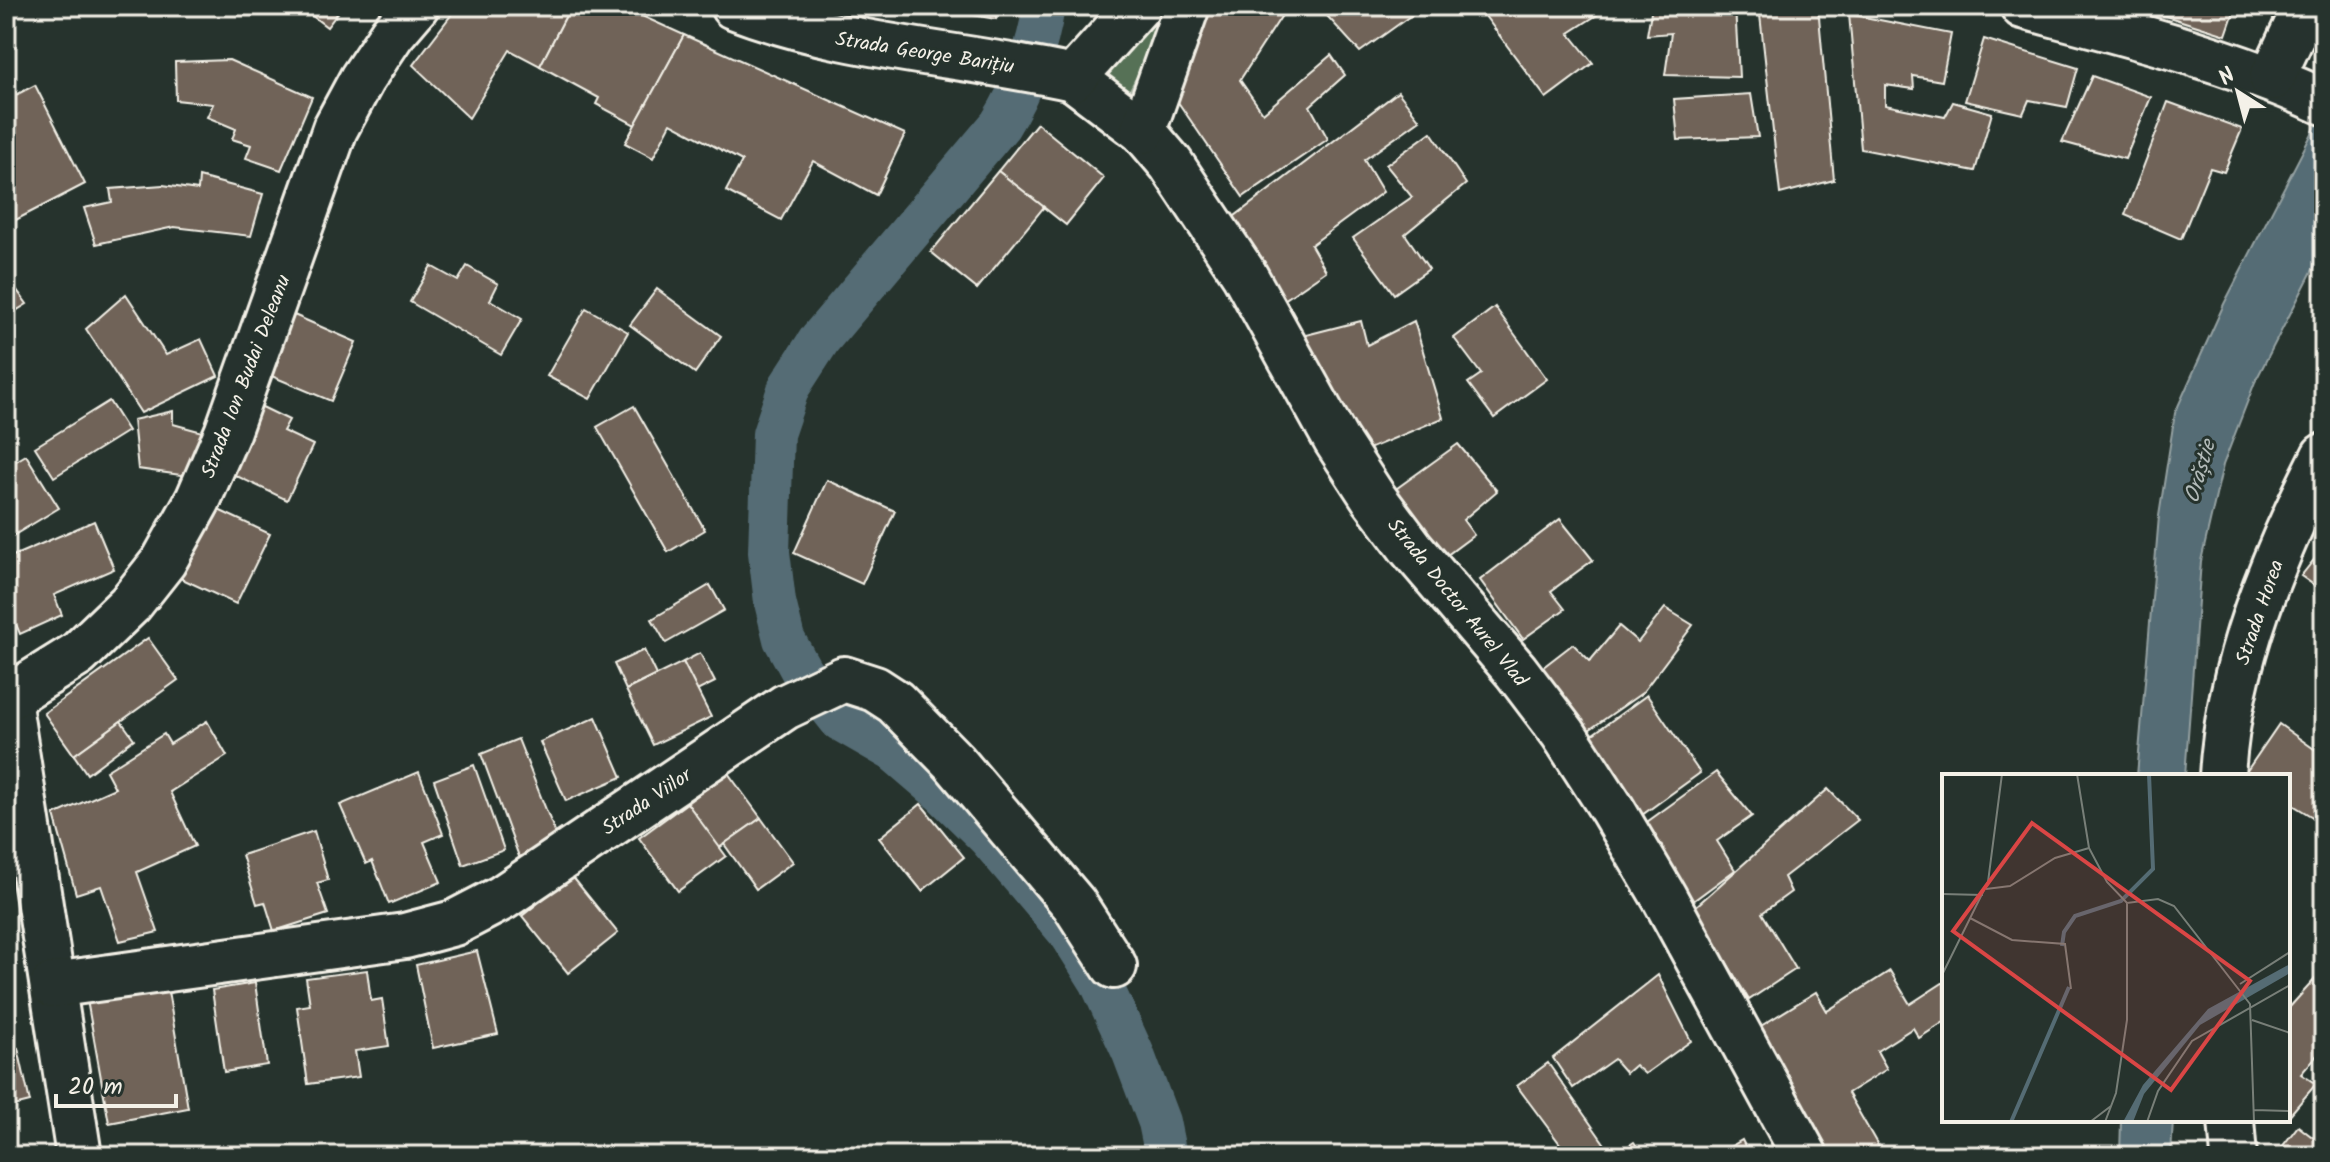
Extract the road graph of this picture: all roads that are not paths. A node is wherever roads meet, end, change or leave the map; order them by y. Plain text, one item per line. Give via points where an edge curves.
1 (416, 6) edge
2 (733, 6) edge
3 (1138, 6) edge
4 (1187, 6) edge
5 (2023, 6) edge
6 (2306, 6) edge
7 (1057, 75) junction
8 (2272, 78) junction
9 (2317, 99) edge
10 (1143, 131) junction
11 (2324, 456) edge
12 (7, 691) edge
13 (12, 764) edge
14 (2222, 774) edge
15 (1114, 966) dead end
16 (53, 985) junction
17 (2231, 1122) edge
18 (79, 1156) edge
19 (1805, 1156) edge
20 (2234, 1156) edge

1 - 12 street, Strada Ion Budai Deleanu via 362,79 335,129 227,433 164,561 130,604 78,654
2 - 7 street, Strada George Barițiu via 827,36
3 - 7 street
4 - 10 street
5 - 8 street
6 - 8 street
7 - 10 street, Strada Doctor Aurel Vlad
8 - 9 street
10 - 19 street, Strada Doctor Aurel Vlad via 1244,274 1373,497 1563,733 1664,897
11 - 14 street, Strada Horea via 2279,552 2243,648
12 - 13 street
13 - 16 street
15 - 16 street, Strada Viilor via 1074,904 954,762 895,702 844,679 785,707 502,898 454,923 321,949
16 - 18 street
17 - 20 street

